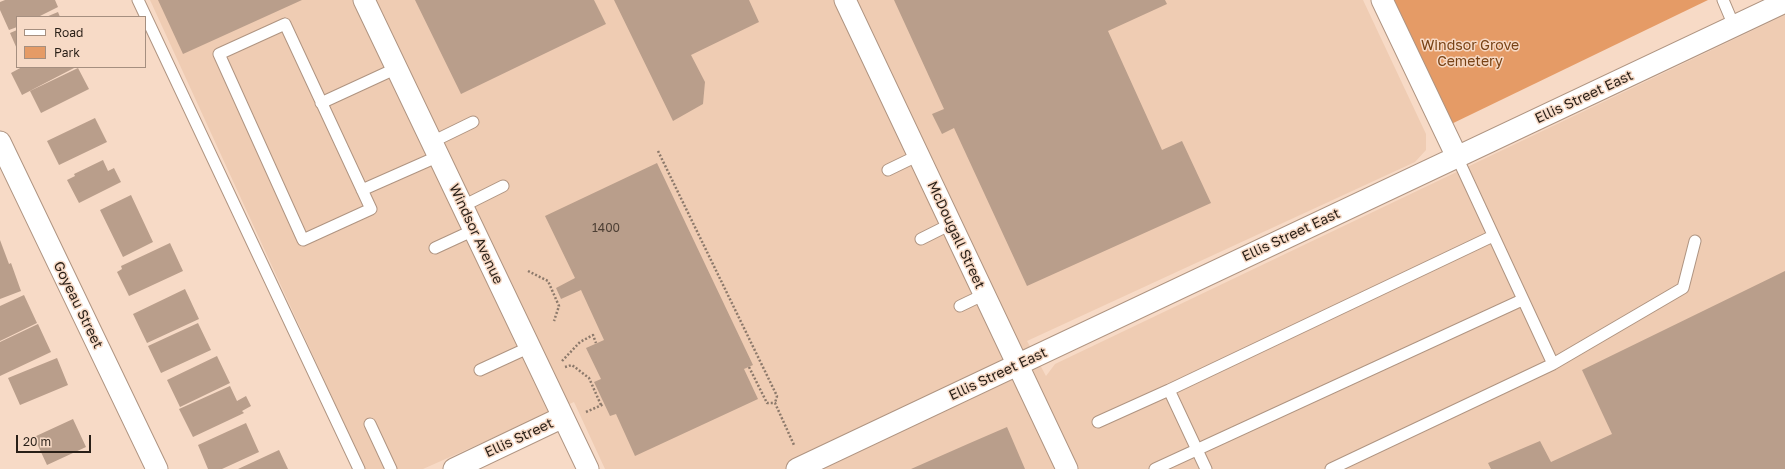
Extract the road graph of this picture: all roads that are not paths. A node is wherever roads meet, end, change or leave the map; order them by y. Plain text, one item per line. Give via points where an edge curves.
1 (138, 0) edge
2 (364, 0) edge
3 (845, 0) edge
4 (1382, 0) edge
5 (1723, 0) edge
6 (1785, 2) edge
7 (146, 16) edge
8 (146, 17) edge
9 (1734, 26) junction
10 (397, 68) junction
11 (320, 103) junction
12 (473, 122) dead end
13 (0, 142) edge
14 (435, 149) junction
15 (919, 155) junction
16 (1457, 157) junction
17 (888, 170) dead end
18 (504, 186) dead end
19 (362, 190) junction
20 (463, 206) junction
21 (951, 224) junction
22 (474, 230) junction
23 (1493, 236) junction
24 (921, 239) dead end
25 (1695, 241) dead end
26 (435, 248) dead end
27 (984, 294) junction
28 (1522, 300) junction
29 (960, 306) dead end
30 (530, 347) junction
31 (1553, 364) junction
32 (1018, 365) junction
33 (480, 370) dead end
34 (1169, 390) junction
35 (573, 416) junction
36 (1098, 422) dead end
37 (370, 424) dead end
38 (1197, 450) junction
39 (797, 460) edge
40 (826, 463) edge
41 (157, 469) edge
42 (359, 469) edge
43 (391, 469) edge
44 (454, 469) edge
45 (588, 469) edge
46 (1067, 469) edge
47 (1155, 469) edge
48 (1206, 469) edge
49 (1331, 469) edge

1 - 7 lane
2 - 10 street, Windsor Avenue
3 - 15 street, McDougall Street
4 - 16 street
5 - 9 lane
6 - 9 street, Ellis Street East
8 - 42 lane
9 - 16 street, Ellis Street East
10 - 11 lane
10 - 14 street, Windsor Avenue
11 - 19 lane
11 - 19 lane via 284,24 219,54 304,240 371,209
12 - 14 lane
13 - 41 street, Goyeau Street
14 - 19 lane
14 - 20 street, Windsor Avenue
15 - 17 lane
15 - 21 street, McDougall Street
16 - 23 lane
16 - 32 street, Ellis Street East
18 - 20 lane
20 - 22 street, Windsor Avenue
21 - 24 lane
21 - 27 street, McDougall Street
22 - 26 lane
22 - 30 street, Windsor Avenue
23 - 28 lane
23 - 34 lane
25 - 31 lane via 1683,288
27 - 29 lane
27 - 32 street, McDougall Street
28 - 31 lane
28 - 38 lane
30 - 33 lane
30 - 35 street, Windsor Avenue
31 - 49 lane
32 - 40 street, Ellis Street East
32 - 46 street, McDougall Street
34 - 36 lane
34 - 38 lane
35 - 44 street, Ellis Street
35 - 45 street, Windsor Avenue
37 - 43 lane
38 - 47 lane
38 - 48 lane
39 - 40 street, Ellis Street East

